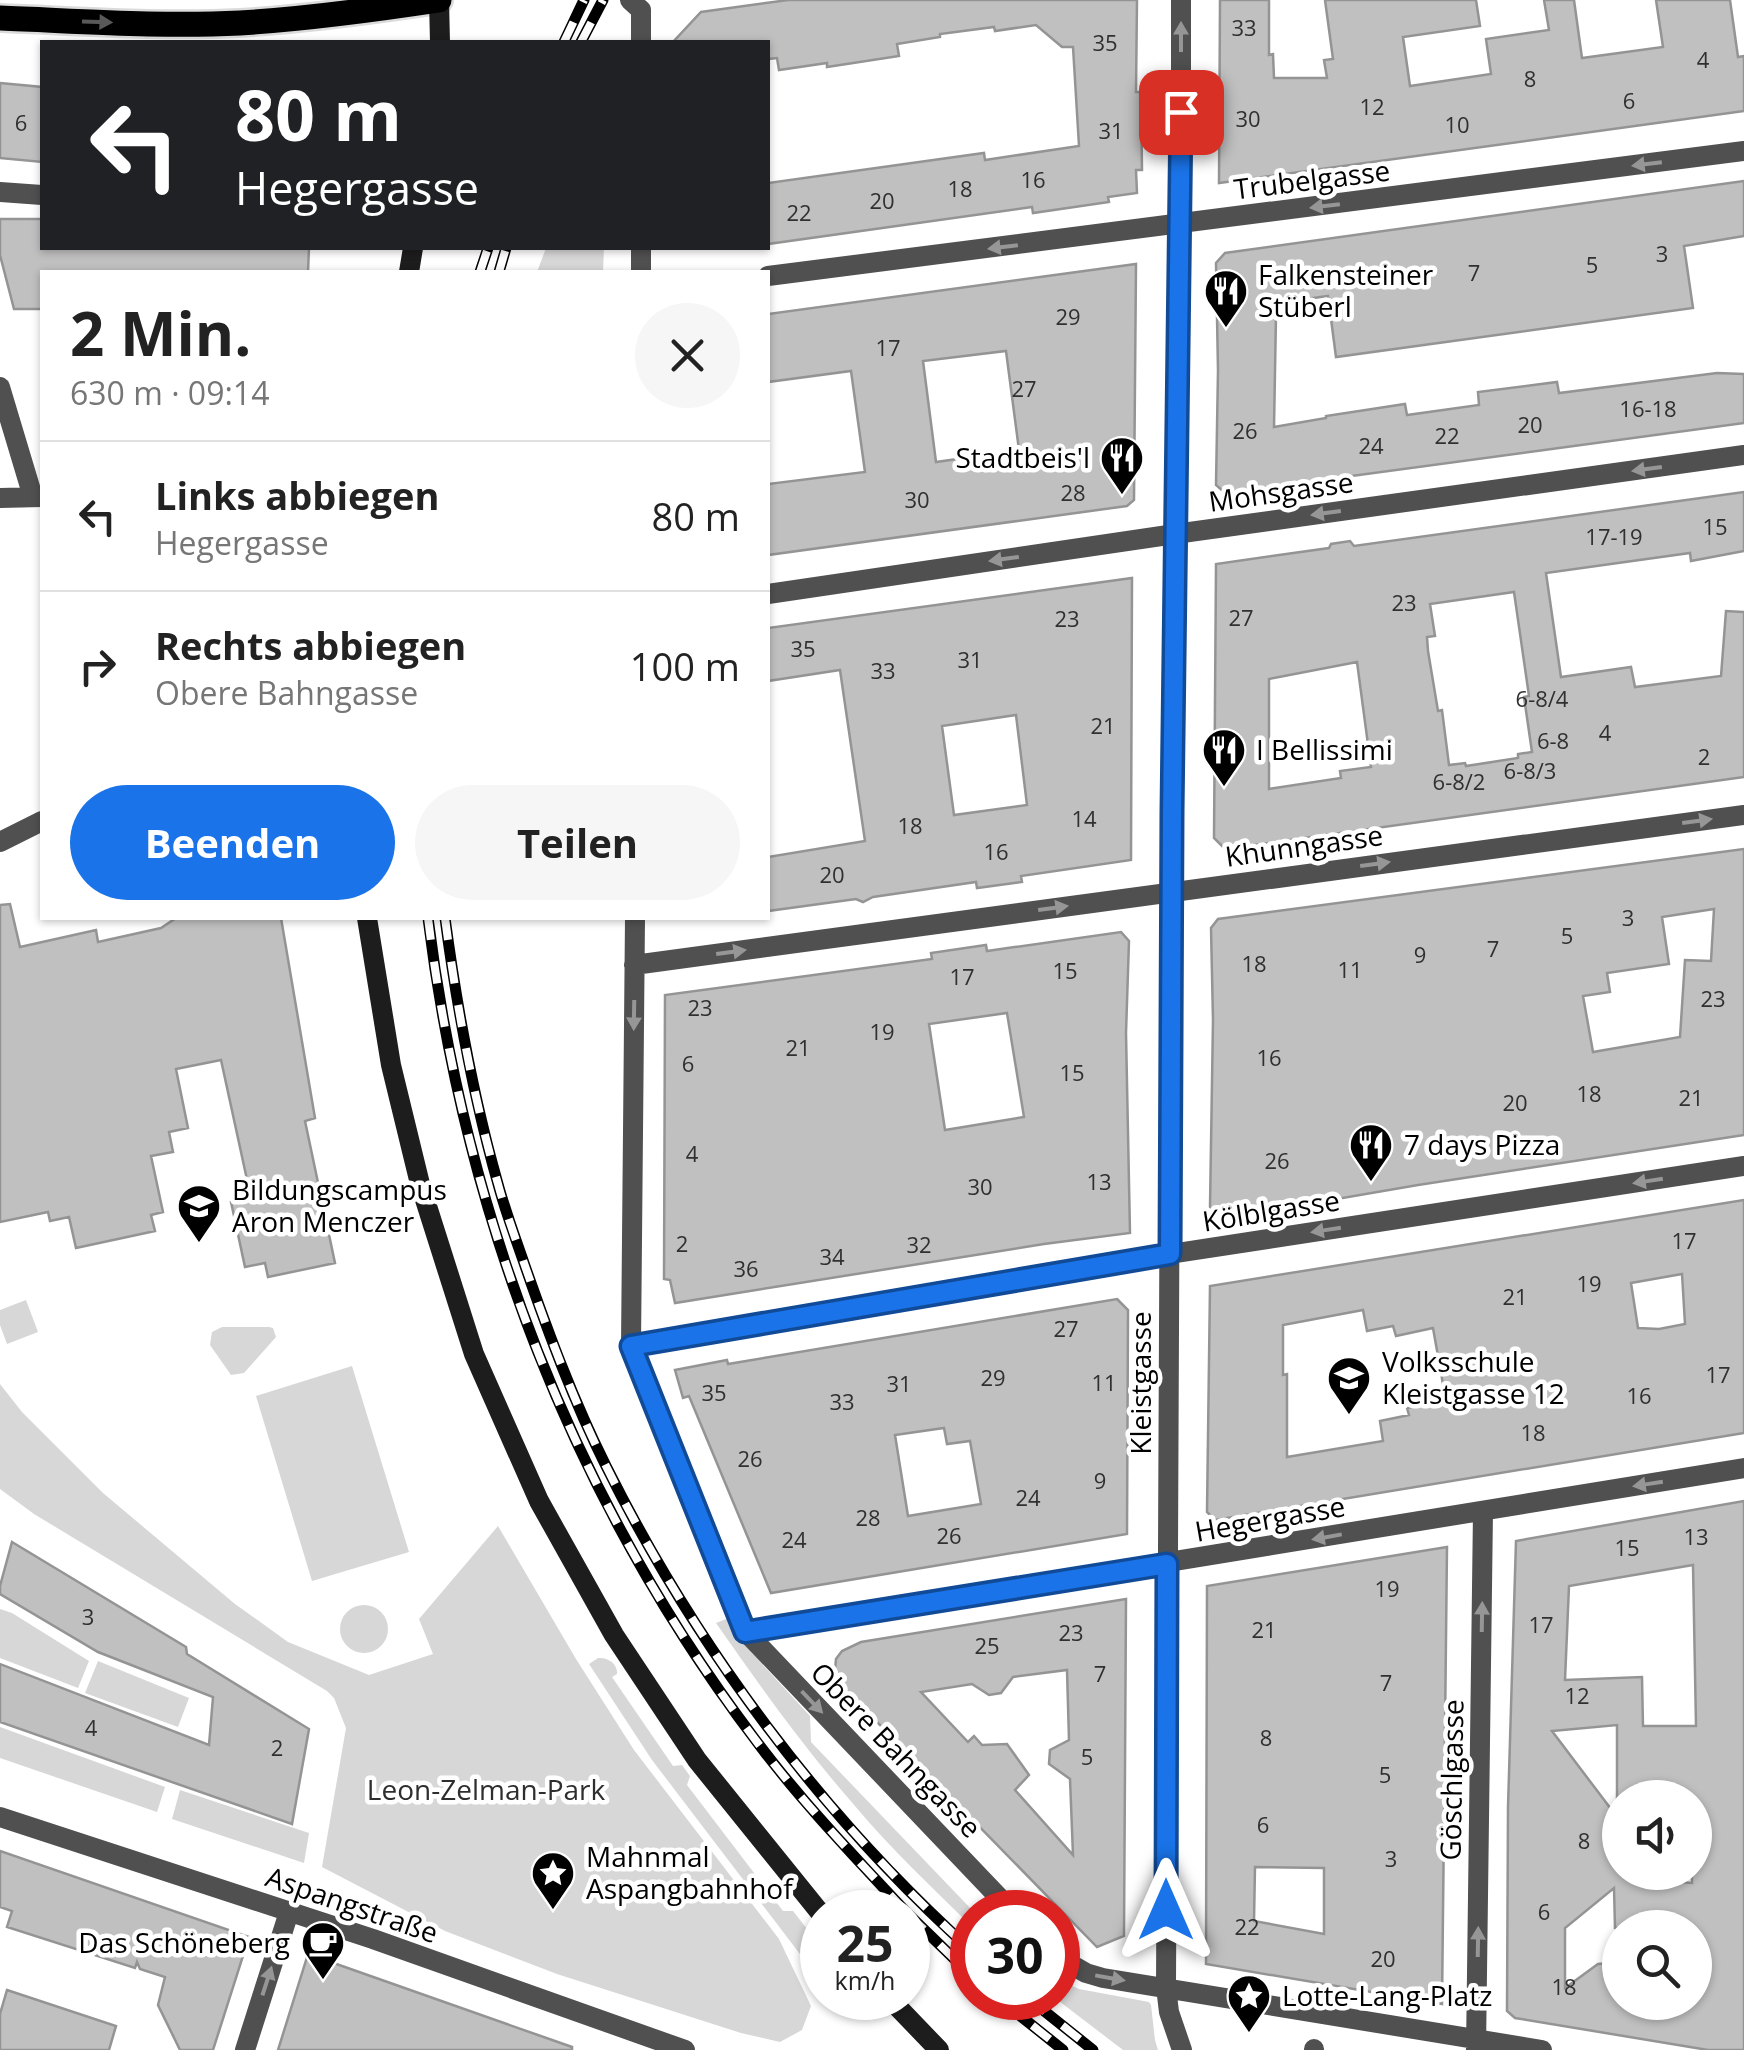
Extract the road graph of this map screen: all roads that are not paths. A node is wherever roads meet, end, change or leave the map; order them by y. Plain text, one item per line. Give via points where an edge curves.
1 (439, 0) edge
2 (1181, 0) edge
3 (639, 3) edge
4 (0, 18) edge
5 (440, 40) edge
6 (641, 40) edge
7 (1744, 151) edge
8 (0, 192) edge
9 (40, 195) edge
10 (1181, 225) junction
11 (770, 276) edge
12 (0, 387) edge
13 (1744, 455) edge
14 (38, 497) edge
15 (0, 498) edge
16 (1175, 534) junction
17 (770, 594) edge
18 (1744, 815) edge
19 (40, 823) edge
20 (0, 842) edge
21 (1171, 891) junction
22 (366, 920) edge
23 (635, 920) edge
24 (634, 966) junction
25 (1744, 1166) edge
26 (1170, 1254) junction
27 (631, 1346) junction
28 (1744, 1468) edge
29 (1483, 1511) junction
30 (1167, 1564) junction
31 (745, 1632) junction
32 (0, 1816) edge
33 (801, 1890) edge
34 (992, 1890) edge
35 (289, 1912) junction
36 (1080, 1970) edge
37 (1166, 1987) junction
38 (907, 2020) edge
39 (1476, 2044) edge
40 (928, 2047) edge
41 (244, 2050) edge
42 (685, 2050) edge
43 (1182, 2050) edge
44 (1542, 2050) edge

4 -> 1 main road via 238,23
1 - 5 street
10 -> 2 street, Kleistgasse
3 - 6 street
7 -> 10 street, Trubelgasse
8 - 9 street
10 -> 11 street, Trubelgasse
10 - 16 street, Kleistgasse
12 - 14 street
13 -> 16 street, Mohsgasse
14 - 15 street
16 -> 17 street, Mohsgasse
16 - 21 street, Kleistgasse
21 -> 18 street, Khunngasse
19 - 20 street
24 -> 21 street, Khunngasse
21 - 26 street, Kleistgasse
22 - 33 street via 420,1184 474,1354 539,1501 614,1635 697,1760
23 - 24 street
24 -> 27 street
25 -> 26 street, Kölblgasse
26 - 27 street, Kölblgasse
26 - 30 street, Kleistgasse
27 - 31 street, Obere Bahngasse
28 -> 29 street, Hegergasse
29 -> 30 street, Hegergasse
39 -> 29 street, Göschlgasse
30 - 31 street, Hegergasse
30 - 37 street, Kleistgasse
31 -> 34 street, Obere Bahngasse
32 - 35 street, Aspangstraße
41 -> 35 street
35 - 42 street, Aspangstraße
36 -> 37 street
37 - 39 street
37 - 43 street
38 - 40 street
39 - 44 street

